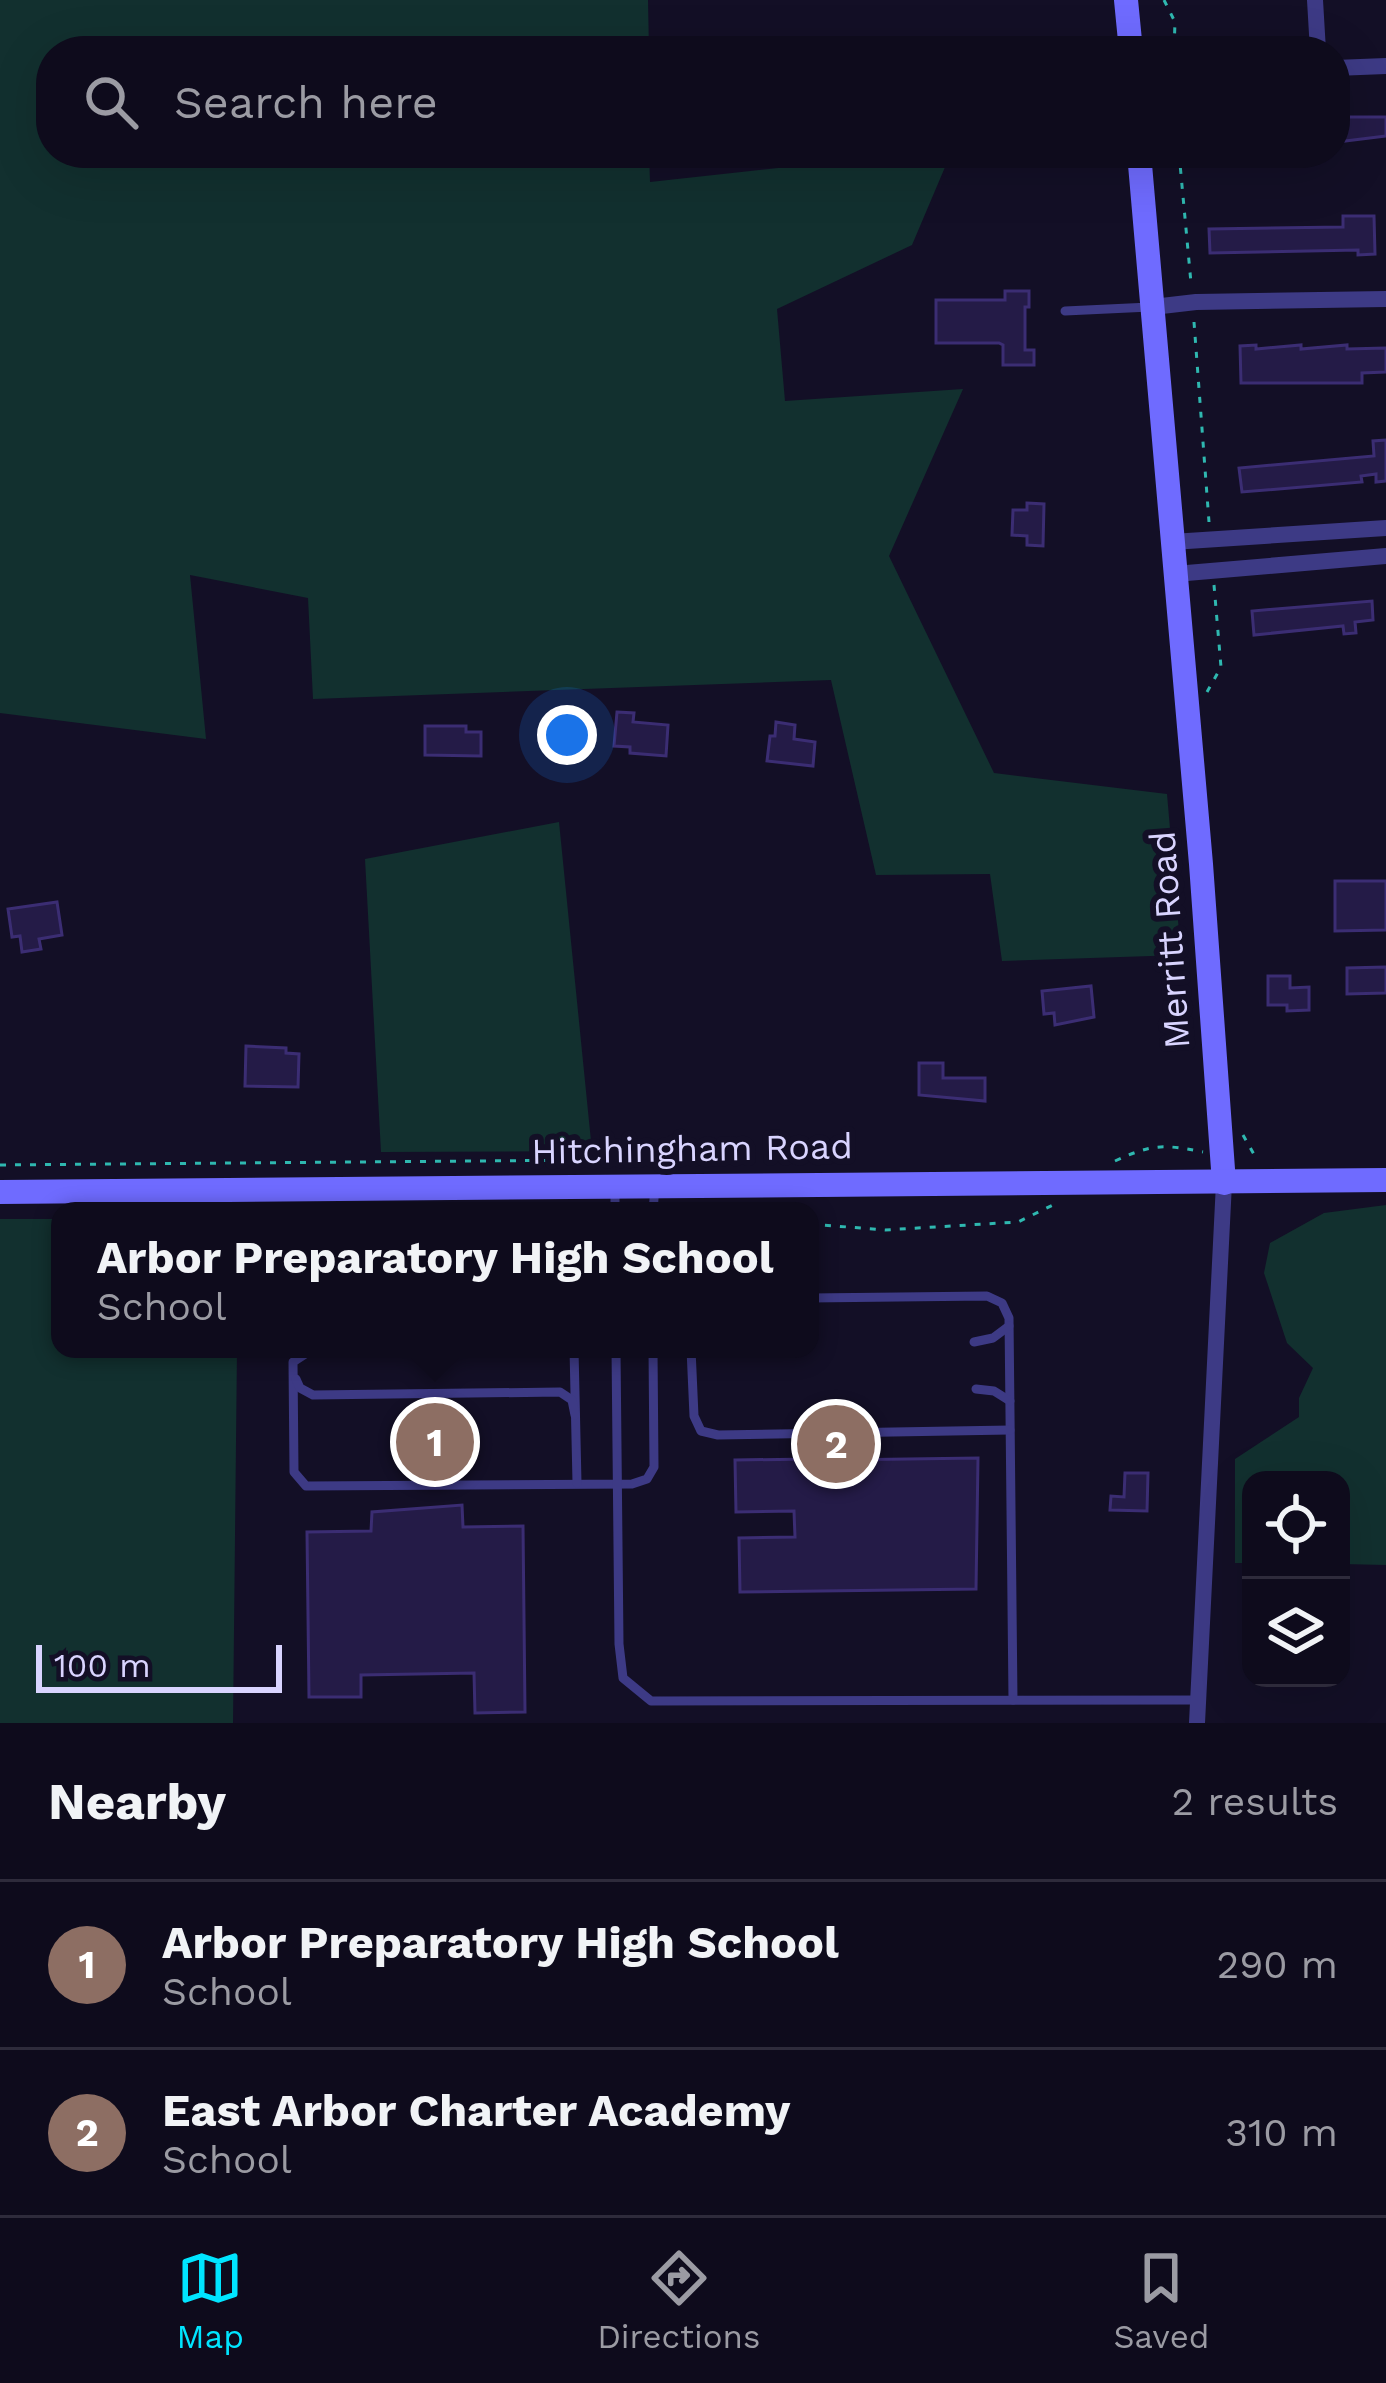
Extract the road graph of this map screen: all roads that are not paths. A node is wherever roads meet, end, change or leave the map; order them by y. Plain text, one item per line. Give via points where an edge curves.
1 (1126, 0) edge
2 (1315, 0) edge
3 (1129, 36) edge
4 (1317, 36) edge
5 (1386, 66) edge
6 (1350, 67) edge
7 (1140, 168) edge
8 (1386, 299) edge
9 (1153, 307) junction
10 (1065, 311) dead end
11 (1386, 527) edge
12 (1172, 542) junction
13 (1386, 556) edge
14 (1175, 574) junction
15 (1386, 1180) edge
16 (1224, 1183) junction
17 (0, 1192) edge
18 (615, 1199) edge
19 (654, 1199) edge
20 (819, 1298) edge
21 (1010, 1326) junction
22 (974, 1342) dead end
23 (299, 1358) edge
24 (574, 1358) edge
25 (616, 1358) edge
26 (653, 1358) edge
27 (691, 1358) edge
28 (293, 1374) junction
29 (976, 1389) dead end
30 (1010, 1401) junction
31 (575, 1414) junction
32 (1010, 1430) junction
33 (577, 1483) junction
34 (617, 1483) junction
35 (1013, 1700) junction
36 (1198, 1700) junction
37 (1196, 1723) edge

1 - 3 street
2 - 4 street
5 - 6 street
7 - 9 street, Merritt Road
8 - 9 street
9 - 10 lane
9 - 12 street, Merritt Road
11 - 12 street
12 - 14 street, Merritt Road
13 - 14 street
14 - 16 street, Merritt Road
15 - 16 street, Hitchingham Road
16 - 19 street, Hitchingham Road
16 - 36 street, Merritt Road
17 - 18 street, Hitchingham Road
18 - 19 street, Hitchingham Road
20 - 21 lane via 987,1296 1002,1303
21 - 22 lane
21 - 30 lane
23 - 28 lane
24 - 31 lane
25 - 34 lane
26 - 34 lane via 654,1468 647,1479
27 - 32 lane via 694,1416 701,1431 718,1435
28 - 31 lane via 313,1395 560,1392
28 - 33 lane via 294,1472 306,1486
29 - 30 lane
30 - 32 lane
31 - 33 lane
32 - 35 lane
33 - 34 lane
34 - 35 lane via 623,1678 651,1701
35 - 36 lane
36 - 37 street, Merritt Road

